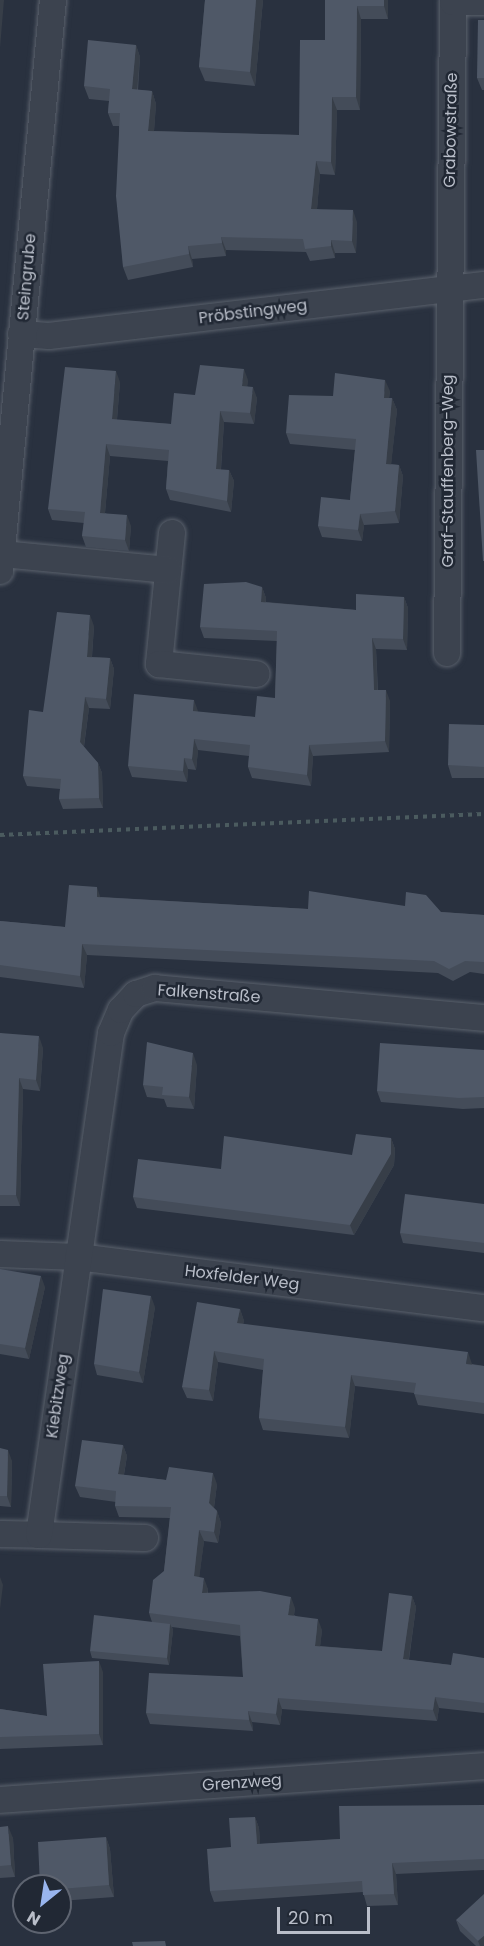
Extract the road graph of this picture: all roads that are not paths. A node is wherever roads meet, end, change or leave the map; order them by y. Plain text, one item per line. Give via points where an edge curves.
1 (53, 0) edge
2 (484, 2) edge
3 (484, 285) edge
4 (449, 289) junction
5 (21, 334) junction
6 (172, 533) dead end
7 (1, 562) edge
8 (168, 570) junction
9 (447, 653) dead end
10 (256, 674) dead end
11 (484, 1018) edge
12 (0, 1254) edge
13 (78, 1257) junction
14 (484, 1308) edge
15 (0, 1534) edge
16 (39, 1535) junction
17 (144, 1538) dead end
18 (484, 1766) edge
19 (0, 1800) edge

1 - 5 street, Steingrube
2 - 4 street, Grabowstraße via 453,2
3 - 4 street, Pröbstingweg
4 - 5 street, Pröbstingweg via 48,336
4 - 9 street, Graf-Stauffenberg-Weg
5 - 7 street, Steingrube
6 - 8 street
7 - 8 street, Steingrube
8 - 10 street via 159,664
11 - 13 street, Falkenstraße via 155,988 136,994 121,1010 111,1033
12 - 13 street, Hoxfelder Weg
13 - 14 street, Hoxfelder Weg
13 - 16 street, Kiebitzweg
15 - 16 street
16 - 17 street
18 - 19 street, Grenzweg

